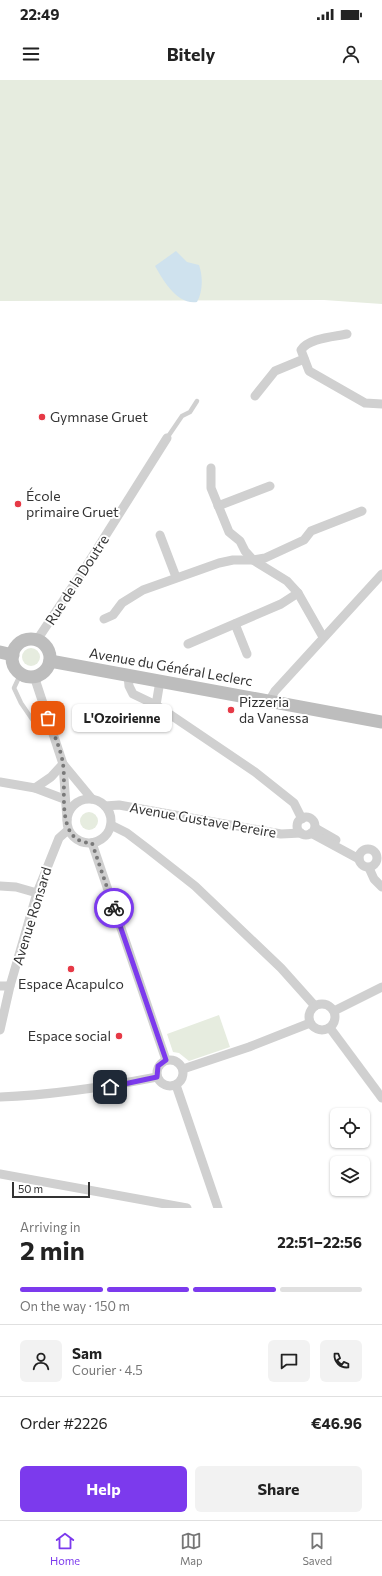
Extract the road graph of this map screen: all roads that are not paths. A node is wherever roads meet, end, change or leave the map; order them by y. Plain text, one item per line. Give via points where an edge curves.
1 (347, 334) dead end
2 (304, 359) junction
3 (255, 396) dead end
4 (197, 401) dead end
5 (382, 404) edge
6 (167, 438) joint
7 (211, 468) dead end
8 (270, 486) dead end
9 (218, 506) junction
10 (362, 511) dead end
11 (160, 535) dead end
12 (254, 560) junction
13 (382, 574) edge
14 (176, 577) junction
15 (298, 593) junction
16 (104, 618) dead end
17 (235, 624) junction
18 (322, 637) junction
19 (37, 640) junction
20 (188, 644) dead end
21 (6, 653) edge
22 (247, 654) dead end
23 (50, 661) junction
24 (21, 673) junction
25 (128, 675) junction
26 (34, 676) junction
27 (160, 681) junction
28 (269, 701) junction
29 (156, 705) junction
30 (48, 718) junction
31 (382, 722) edge
32 (63, 764) junction
33 (0, 782) edge
34 (35, 788) junction
35 (64, 799) junction
36 (92, 799) junction
37 (105, 806) junction
38 (302, 819) junction
39 (67, 820) junction
40 (111, 825) junction
41 (68, 830) junction
42 (313, 830) junction
43 (301, 833) junction
44 (92, 843) junction
45 (379, 855) edge
46 (359, 856) junction
47 (369, 868) junction
48 (0, 886) edge
49 (382, 887) edge
50 (37, 892) junction
51 (0, 986) edge
52 (10, 986) junction
53 (382, 987) edge
54 (314, 1006) junction
55 (334, 1011) junction
56 (310, 1023) junction
57 (330, 1028) junction
58 (0, 1030) edge
59 (166, 1060) junction
60 (183, 1069) junction
61 (157, 1077) junction
62 (176, 1085) junction
63 (0, 1097) edge
64 (382, 1098) edge
65 (0, 1174) edge
66 (187, 1208) edge
67 (218, 1208) edge

1 - 2 street via 303,346 301,350
2 - 3 street via 274,372
2 - 5 street via 309,371 365,403
4 - 6 lane via 190,412 182,416
6 - 19 street, Rue de la Doutre
7 - 9 street via 211,488
8 - 9 street
9 - 12 street via 229,532 240,541
10 - 12 street via 311,531 304,540 265,558
11 - 14 street
12 - 14 street via 218,563
12 - 15 street via 287,581
13 - 18 street
14 - 16 street via 134,595 118,607 113,615
15 - 17 street via 281,604
15 - 18 street
17 - 20 street
17 - 22 street
18 - 28 street
19 - 21 street via 22,642
19 - 23 street via 48,650
21 - 24 street
23 - 25 street, Avenue du Général Leclerc
23 - 26 street via 42,673
24 - 26 street
24 - 30 lane via 14,688 21,703 34,722
25 - 27 street, Avenue du Général Leclerc
25 - 29 street via 133,694
26 - 30 street
27 - 28 street, Avenue du Général Leclerc
27 - 29 street
28 - 31 street, Avenue du Général Leclerc
29 - 38 street via 255,772 294,803
30 - 32 street
32 - 34 street via 51,777
32 - 35 street
32 - 36 street
33 - 34 street
34 - 35 street
35 - 39 street
36 - 37 street
36 - 39 street via 84,799 72,807
37 - 40 street via 111,818
37 - 43 street, Avenue Gustave Pereire via 119,805 281,834
38 - 42 street via 310,818 314,822
38 - 43 street via 297,825
39 - 41 street
40 - 44 street via 104,837
40 - 54 street via 148,849 195,886 281,968
41 - 44 street via 78,841
41 - 50 street, Avenue Ronsard via 59,838
42 - 43 street via 306,835
42 - 46 street
44 - 59 street
45 - 46 street via 365,849
45 - 47 street via 375,865
46 - 47 street via 363,866
47 - 49 street via 374,879
48 - 50 street
50 - 52 street, Avenue Ronsard
51 - 52 street
52 - 58 street, Avenue Ronsard
53 - 55 street
54 - 55 street via 323,1004
54 - 56 street via 309,1014
55 - 57 street via 335,1020
56 - 57 street via 321,1030
56 - 60 street
57 - 64 street
59 - 60 street via 178,1062
59 - 61 street via 158,1066
60 - 62 street via 181,1080
61 - 62 street via 164,1085
61 - 63 street via 110,1087 46,1095
62 - 67 street
65 - 66 street

